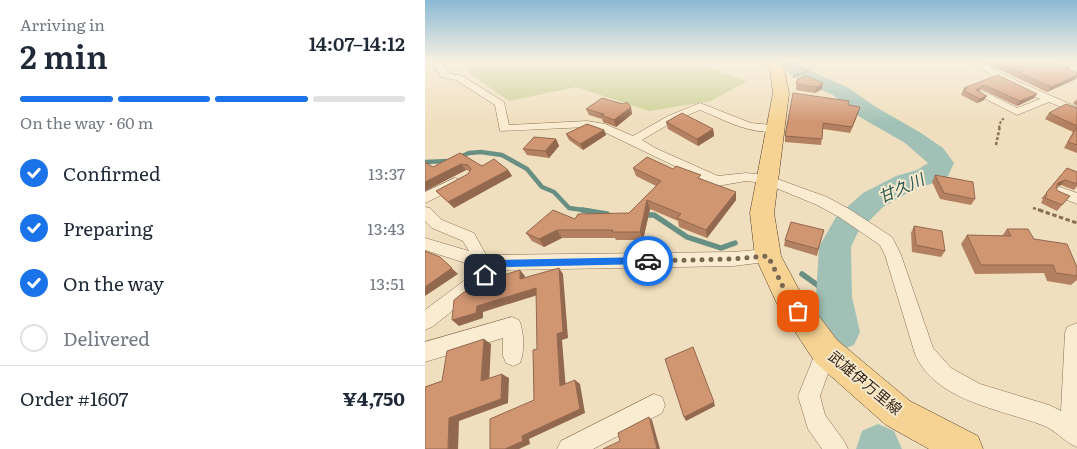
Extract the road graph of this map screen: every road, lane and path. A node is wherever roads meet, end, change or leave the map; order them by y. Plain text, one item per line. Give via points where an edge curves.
1 (465, 82) edge
2 (786, 82) edge
3 (795, 82) edge
4 (1011, 82) edge
5 (790, 87) junction
6 (981, 94) edge
7 (1048, 99) junction
8 (1017, 112) junction
9 (1077, 112) edge
10 (777, 128) junction
11 (637, 138) dead end
12 (996, 144) dead end
13 (467, 176) edge
14 (766, 179) junction
15 (1060, 192) edge
16 (425, 198) edge
17 (1077, 199) edge
18 (1033, 208) dead end
19 (425, 212) edge
20 (1077, 223) edge
21 (425, 244) edge
22 (768, 256) junction
23 (478, 260) junction
24 (500, 263) junction
25 (425, 321) edge
26 (1077, 332) edge
27 (826, 351) junction
28 (425, 352) edge
29 (513, 356) dead end
30 (654, 405) dead end
31 (1074, 433) edge
32 (569, 449) edge
33 (836, 449) edge
34 (965, 449) edge

1 - 14 street via 500,104 505,129 601,126 717,181 746,177
2 - 5 main road, 武雄伊万里線
3 - 5 path
4 - 7 street
5 - 10 main road, 武雄伊万里線
6 - 8 street
7 - 8 street
7 - 9 street
8 - 12 path via 1001,120
10 - 11 street via 755,128 701,106
10 - 14 main road, 武雄伊万里線
13 - 16 street
14 - 22 main road, 武雄伊万里線 via 762,213
14 - 31 street via 822,201 886,241 925,354 944,375 976,393 1049,416
15 - 17 street
18 - 20 path
19 - 23 street via 437,224 469,237
21 - 23 street
22 - 24 street
22 - 27 main road, 武雄伊万里線 via 788,297
23 - 24 street
24 - 25 street
26 - 31 street via 1074,334
27 - 33 street via 809,396 816,421
27 - 34 main road, 武雄伊万里線 via 898,414
28 - 29 street via 512,326
30 - 32 street

